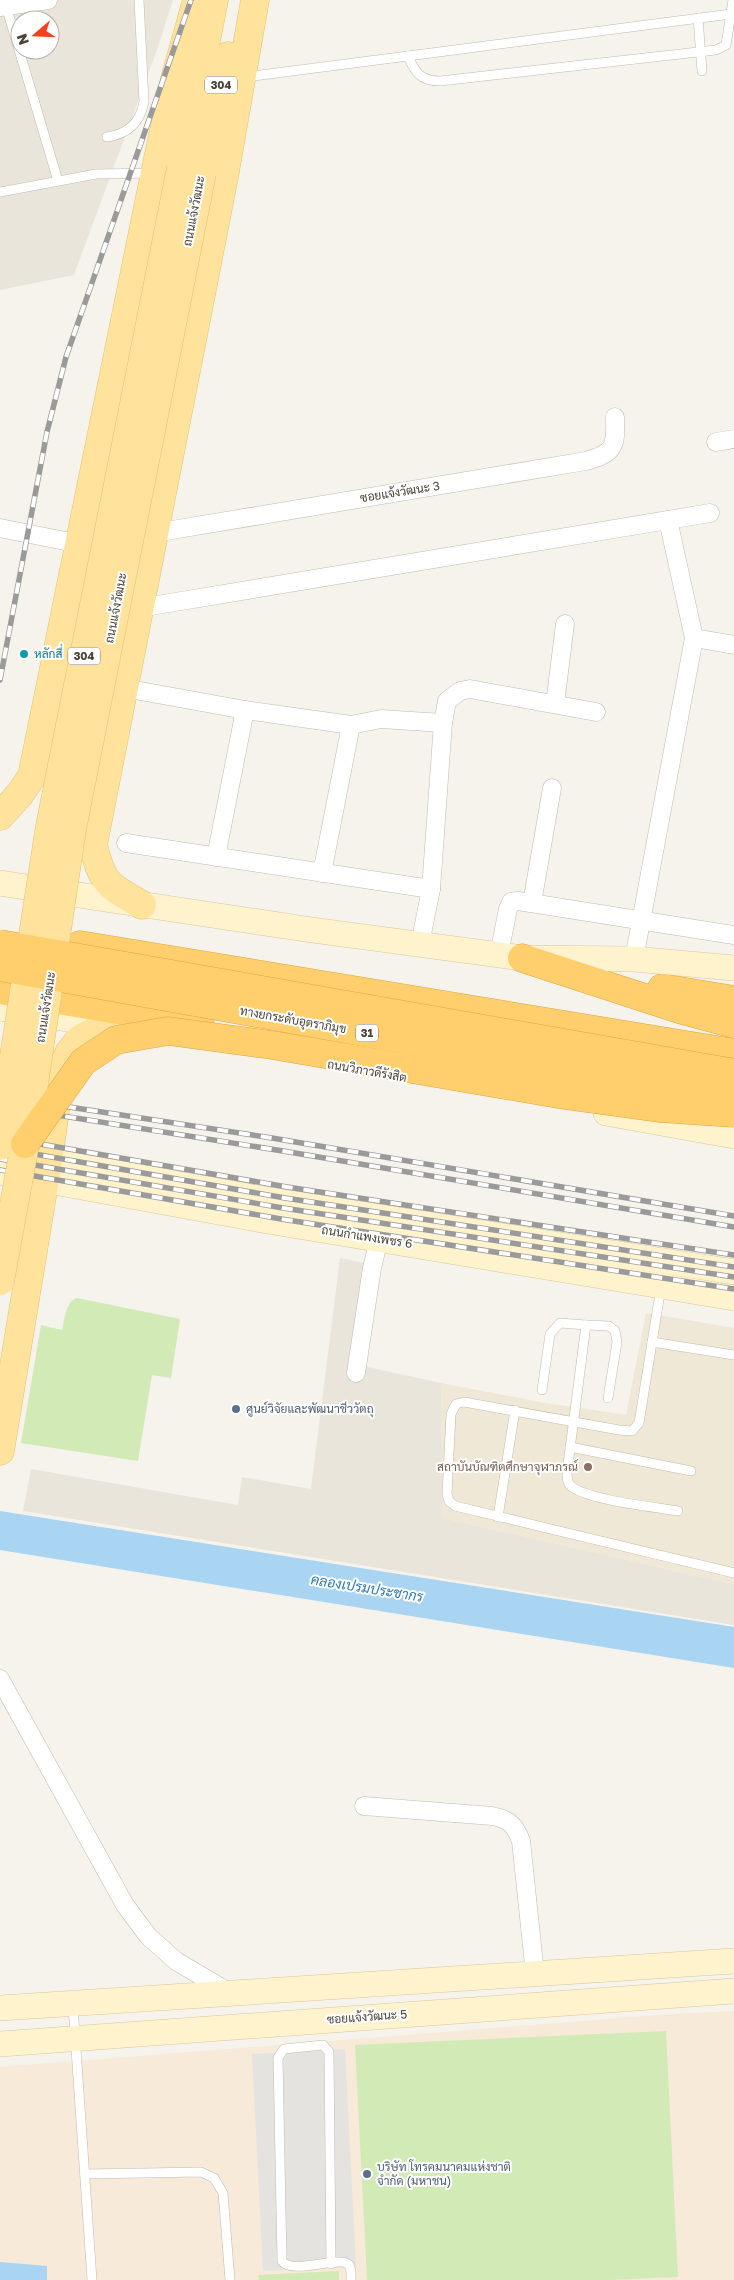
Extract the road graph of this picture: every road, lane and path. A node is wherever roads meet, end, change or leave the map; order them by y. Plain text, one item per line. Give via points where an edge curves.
1 (48, 0) edge
2 (139, 0) edge
3 (197, 0) edge
4 (214, 0) edge
5 (246, 0) edge
6 (255, 0) edge
7 (733, 0) edge
8 (3, 7) edge
9 (731, 14) junction
10 (698, 18) junction
11 (700, 52) junction
12 (408, 56) junction
13 (702, 71) dead end
14 (241, 78) junction
15 (107, 137) dead end
16 (179, 171) junction
17 (58, 181) junction
18 (0, 192) edge
19 (615, 416) dead end
20 (734, 439) edge
21 (716, 442) dead end
22 (710, 513) dead end
23 (668, 520) junction
24 (0, 528) edge
25 (154, 533) junction
26 (80, 544) junction
27 (139, 608) junction
28 (565, 624) dead end
29 (694, 638) junction
30 (734, 645) edge
31 (124, 688) junction
32 (555, 704) junction
33 (245, 710) junction
34 (596, 712) dead end
35 (443, 723) junction
36 (352, 725) junction
37 (32, 776) junction
38 (552, 788) dead end
39 (101, 803) junction
40 (0, 816) edge
41 (126, 844) dead end
42 (216, 857) junction
43 (322, 873) junction
44 (0, 883) edge
45 (431, 889) junction
46 (532, 903) junction
47 (142, 905) junction
48 (641, 920) junction
49 (0, 931) edge
50 (734, 935) edge
51 (0, 944) edge
52 (420, 944) junction
53 (510, 956) junction
54 (634, 959) junction
55 (0, 968) edge
56 (734, 968) edge
57 (596, 980) junction
58 (0, 990) edge
59 (734, 1000) edge
60 (0, 1008) edge
61 (734, 1024) edge
62 (107, 1025) junction
63 (734, 1053) edge
64 (734, 1073) edge
65 (734, 1098) edge
66 (734, 1114) edge
67 (734, 1136) edge
68 (8, 1147) edge
69 (47, 1170) junction
70 (0, 1172) edge
71 (0, 1210) edge
72 (379, 1239) junction
73 (35, 1245) junction
74 (734, 1272) edge
75 (0, 1281) edge
76 (661, 1286) junction
77 (734, 1298) edge
78 (586, 1325) junction
79 (652, 1342) junction
80 (734, 1356) edge
81 (356, 1373) dead end
82 (542, 1390) dead end
83 (608, 1398) dead end
84 (515, 1410) junction
85 (574, 1422) junction
86 (570, 1447) junction
87 (0, 1451) edge
88 (691, 1471) dead end
89 (678, 1511) dead end
90 (498, 1518) junction
91 (734, 1573) edge
92 (0, 1679) edge
93 (364, 1806) dead end
94 (734, 1961) edge
95 (535, 1974) junction
96 (734, 1990) edge
97 (230, 1993) junction
98 (73, 2003) junction
99 (0, 2008) edge
100 (76, 2038) junction
101 (0, 2044) edge
102 (85, 2174) junction
103 (332, 2264) junction
104 (92, 2280) edge
105 (230, 2280) edge
106 (351, 2280) edge

1 - 8 street
2 - 15 lane via 144,102 141,114 128,130 119,136
3 - 16 main road, ถนนแจ้งวัฒนะ via 176,79
4 - 16 main road, ถนนแจ้งวัฒนะ / 304
5 - 16 main road, ถนนแจ้งวัฒนะ / 304 via 224,71
6 - 14 main road, ถนนแจ้งวัฒนะ
7 - 9 lane
8 - 17 lane
9 - 10 lane
9 - 11 lane via 725,47
10 - 11 lane
10 - 12 lane
11 - 12 lane via 440,81 418,76
11 - 13 lane
12 - 14 lane
14 - 25 main road, ถนนแจ้งวัฒนะ
16 - 17 lane via 96,174
16 - 26 main road, ถนนแจ้งวัฒนะ
16 - 68 main road, ถนนแจ้งวัฒนะ / 304, bridge via 72,828
17 - 18 lane
19 - 25 street, ซอยแจ้งวัฒนะ 3 via 613,446 604,456 595,459
20 - 21 street
22 - 23 street
23 - 27 street
23 - 29 street
24 - 26 street
25 - 27 main road, ถนนแจ้งวัฒนะ
26 - 37 main road, ถนนแจ้งวัฒนะ
27 - 31 main road, ถนนแจ้งวัฒนะ
28 - 32 street
29 - 30 street
29 - 48 street
31 - 33 street
31 - 39 main road, ถนนแจ้งวัฒนะ
32 - 34 street
32 - 35 street via 470,688 447,701
33 - 36 street
33 - 42 street
35 - 36 street via 381,719
35 - 45 street
36 - 43 street
37 - 39 main road via 34,794 40,806 57,817 86,816
37 - 40 main road, ถนนแจ้งวัฒนะ
38 - 46 street
39 - 47 main road, ถนนแจ้งวัฒนะ via 93,845 99,868 109,885
41 - 42 street
42 - 43 street
43 - 45 street
44 - 47 street
45 - 52 street
46 - 48 street
46 - 53 street via 511,902
47 - 52 street
48 - 50 street
48 - 54 street
49 - 63 highway
51 - 64 highway, ทางยกระดับอุตราภิมุข / 31, bridge
52 - 53 street
53 - 54 street
53 - 57 highway
54 - 56 street
55 - 65 highway, ทางยกระดับอุตราภิมุข / 31, bridge
57 - 59 highway
57 - 61 highway
58 - 66 highway, ถนนวิภาวดีรังสิต / 31
60 - 62 street, ถนนวิภาวดีรังสิต
62 - 67 street, ถนนวิภาวดีรังสิต
62 - 69 main road via 80,1039 68,1053 56,1081
66 - 68 highway, bridge via 573,1096 272,1045 168,1031 116,1040 83,1062
68 - 69 street, ถนนกำแพงเพชร 6
68 - 75 main road, ถนนแจ้งวัฒนะ / 304, bridge
69 - 70 street, ถนนกำแพงเพชร 6
69 - 72 street, ถนนกำแพงเพชร 6
69 - 73 main road
69 - 74 street, ถนนกำแพงเพชร 6 via 264,1199
71 - 73 main road via 21,1219
72 - 76 street, ถนนกำแพงเพชร 6
72 - 81 street
73 - 87 main road
76 - 77 street, ถนนกำแพงเพชร 6
76 - 79 lane
78 - 82 lane via 560,1323 554,1328 550,1334
78 - 83 lane via 609,1326 615,1331 618,1342
78 - 85 lane
79 - 80 lane
79 - 85 lane via 639,1424 632,1431
84 - 85 lane
84 - 90 lane
84 - 90 lane via 464,1402 456,1404 451,1414 449,1501 455,1506
85 - 86 lane
86 - 88 lane
86 - 89 lane via 567,1472 571,1486 587,1494
90 - 91 lane
92 - 97 street via 125,1905 148,1936 176,1961
93 - 95 street via 492,1816 506,1819 516,1827 521,1841
94 - 95 street
95 - 97 street
96 - 100 street, ซอยแจ้งวัฒนะ 5
97 - 98 street
98 - 99 street
98 - 100 lane
100 - 101 street, ซอยแจ้งวัฒนะ 5
100 - 102 lane
102 - 104 lane
102 - 105 lane via 201,2172 214,2178 223,2192
103 - 103 lane via 288,2266 282,2261 278,2058 284,2050 323,2045 329,2052
103 - 106 lane via 348,2264

